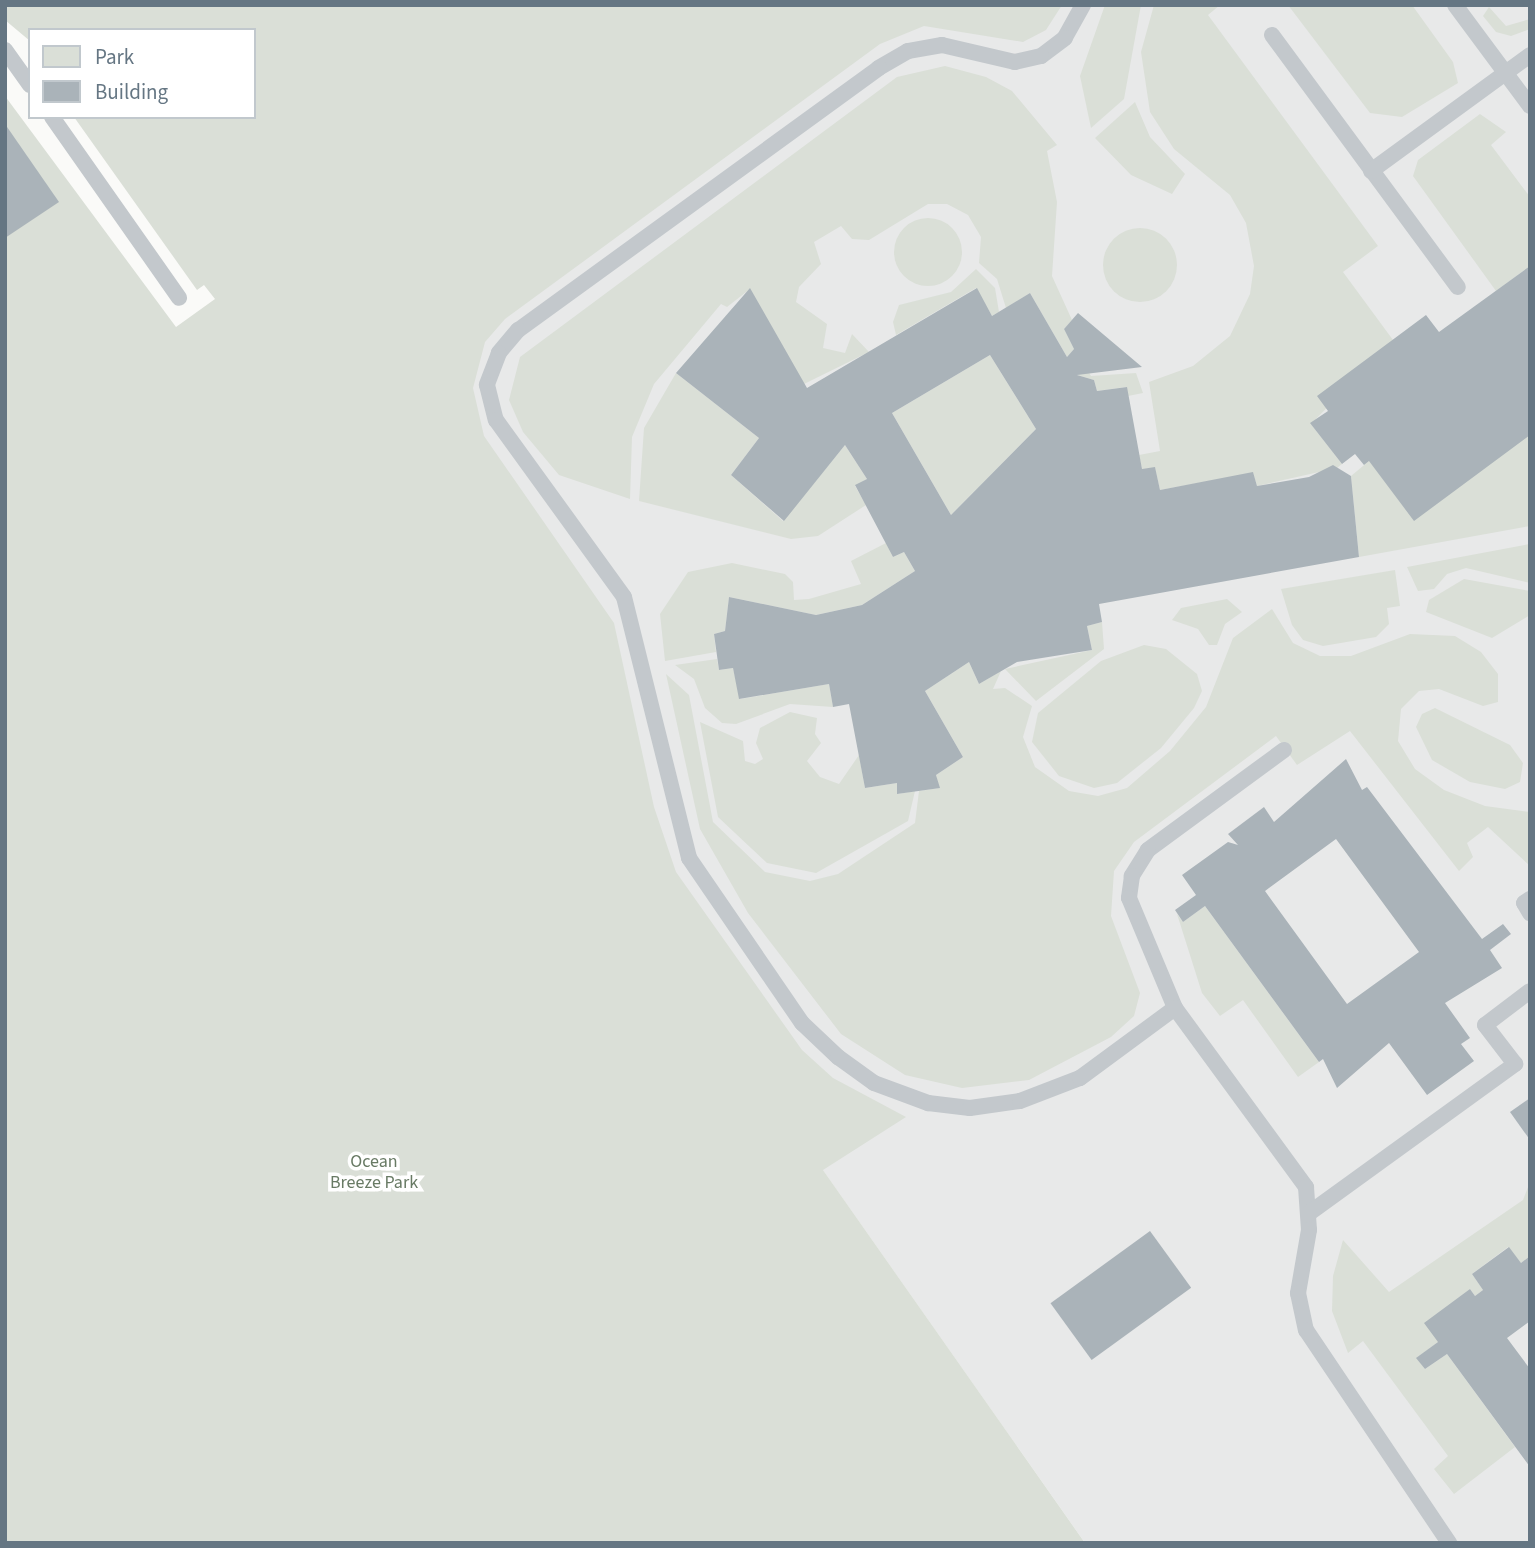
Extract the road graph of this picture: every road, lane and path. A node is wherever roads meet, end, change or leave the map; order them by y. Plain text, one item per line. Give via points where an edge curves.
1 (1083, 5) edge
2 (1455, 5) edge
3 (1272, 35) dead end
4 (5, 50) edge
5 (1530, 55) edge
6 (1505, 73) junction
7 (28, 82) edge
8 (1530, 106) edge
9 (53, 119) edge
10 (1371, 171) junction
11 (1458, 287) dead end
12 (179, 298) dead end
13 (1284, 750) dead end
14 (1530, 899) edge
15 (1530, 913) edge
16 (1530, 991) edge
17 (1175, 1008) junction
18 (1308, 1214) junction
19 (1449, 1543) edge

1 - 17 lane via 1065,38 1041,56 1015,62 942,45 908,51 880,68 518,330 499,353 487,385 496,420 624,597 689,858 802,1023 838,1057 874,1083 928,1103 970,1108 1020,1101 1080,1077
2 - 6 lane
3 - 10 lane
4 - 7 lane
5 - 6 lane
6 - 8 lane
6 - 10 lane
9 - 12 lane
10 - 11 lane
13 - 17 lane via 1148,850 1132,876 1129,898
14 - 15 lane via 1524,903
16 - 18 lane via 1485,1025 1515,1064
17 - 18 lane via 1283,1149 1306,1187
18 - 19 lane via 1298,1293 1306,1330

